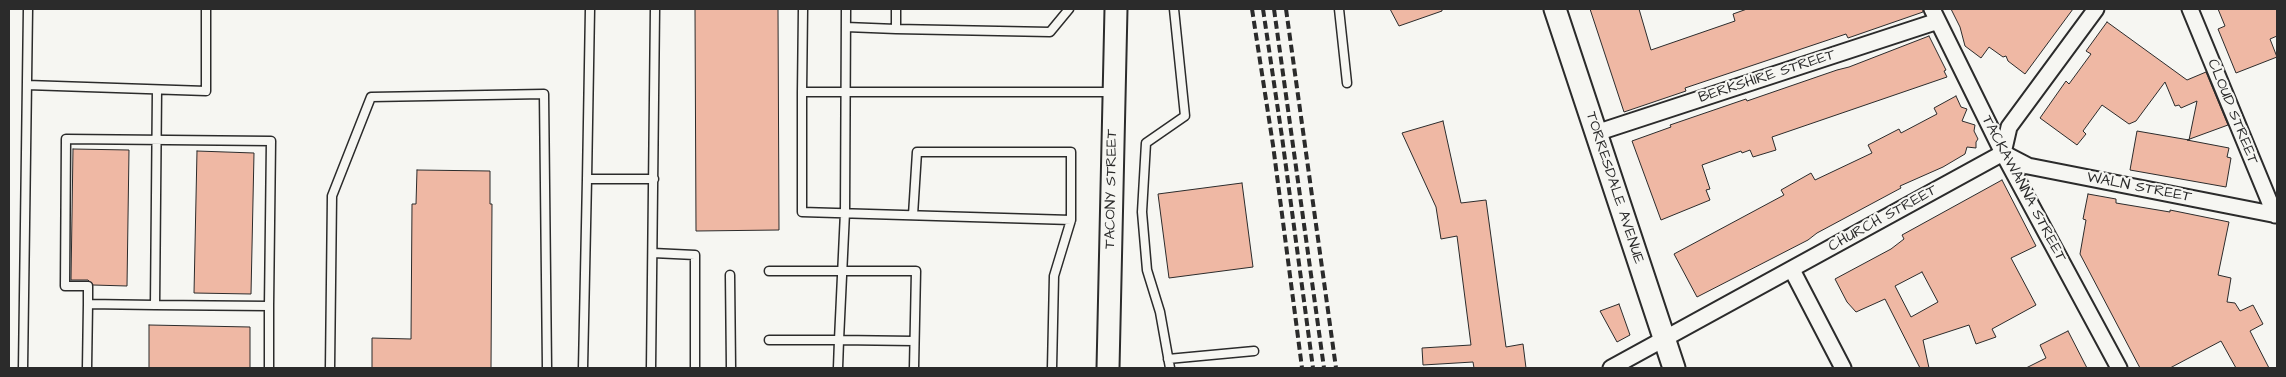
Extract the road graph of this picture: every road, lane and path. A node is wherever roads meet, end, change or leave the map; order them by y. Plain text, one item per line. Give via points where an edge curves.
1 (28, 9) edge
2 (206, 9) edge
3 (590, 9) edge
4 (655, 9) edge
5 (803, 9) edge
6 (846, 9) edge
7 (896, 9) edge
8 (1069, 9) edge
9 (1116, 9) edge
10 (1174, 9) edge
11 (1339, 9) edge
12 (1555, 9) edge
13 (2096, 9) edge
14 (2190, 9) edge
15 (1935, 15) edge
16 (846, 27) junction
17 (896, 29) junction
18 (1347, 84) dead end
19 (27, 85) junction
20 (156, 90) junction
21 (802, 92) junction
22 (846, 92) junction
23 (1114, 92) junction
24 (1596, 133) junction
25 (156, 140) junction
26 (2003, 153) junction
27 (587, 179) junction
28 (654, 179) junction
29 (845, 212) junction
30 (913, 215) junction
31 (2276, 215) edge
32 (1071, 220) junction
33 (653, 254) junction
34 (1792, 270) junction
35 (770, 271) dead end
36 (841, 272) junction
37 (730, 275) dead end
38 (88, 304) junction
39 (155, 305) junction
40 (269, 306) junction
41 (769, 340) dead end
42 (839, 340) junction
43 (1665, 340) junction
44 (914, 341) junction
45 (1254, 351) dead end
46 (1168, 359) junction
47 (22, 368) edge
48 (87, 368) edge
49 (269, 368) edge
50 (330, 368) edge
51 (547, 368) edge
52 (583, 368) edge
53 (651, 368) edge
54 (695, 368) edge
55 (731, 368) edge
56 (838, 368) edge
57 (914, 368) edge
58 (1052, 368) edge
59 (1108, 368) edge
60 (1170, 368) edge
61 (1611, 368) edge
62 (1674, 368) edge
63 (1843, 368) edge
64 (2118, 368) edge

1 - 19 lane
2 - 20 lane via 206,91
3 - 27 lane
4 - 28 lane
5 - 21 lane
6 - 16 lane
7 - 17 lane
8 - 17 lane via 1050,32
9 - 23 main road, TACONY STREET
10 - 46 lane via 1185,116 1146,142 1142,212 1147,270 1160,312
11 - 18 lane
12 - 24 main road, TORRESDALE AVENUE
13 - 26 street via 2009,127
14 - 31 street, CLOUD STREET
15 - 24 street, BERKSHIRE STREET
15 - 26 street, TACKAWANNA STREET
16 - 17 lane
16 - 22 lane
19 - 20 lane
19 - 47 lane
20 - 25 lane
21 - 22 lane
21 - 29 lane via 802,212
22 - 23 lane
22 - 29 lane
23 - 59 main road, TACONY STREET
24 - 43 main road, TORRESDALE AVENUE
25 - 38 lane via 66,139 65,286 88,286
25 - 39 lane
25 - 40 lane via 271,141
26 - 31 street, WALN STREET via 2028,166
26 - 34 street, CHURCH STREET
26 - 64 street, TACKAWANNA STREET
27 - 28 lane
27 - 52 lane
28 - 33 lane
29 - 30 lane
29 - 36 lane
30 - 32 lane
30 - 32 lane via 917,152 1071,152
32 - 58 lane via 1054,276
33 - 53 lane
33 - 54 lane via 695,255
34 - 43 street, CHURCH STREET
34 - 63 street
35 - 36 lane
36 - 42 lane
36 - 44 lane via 916,271
37 - 55 lane
38 - 39 lane
38 - 48 lane
39 - 40 lane
40 - 49 lane
41 - 42 lane
42 - 44 lane
42 - 56 lane
43 - 61 street, CHURCH STREET
43 - 62 main road, TORRESDALE AVENUE
44 - 57 lane
45 - 46 lane
46 - 60 lane
50 - 51 lane via 332,196 371,97 544,94

